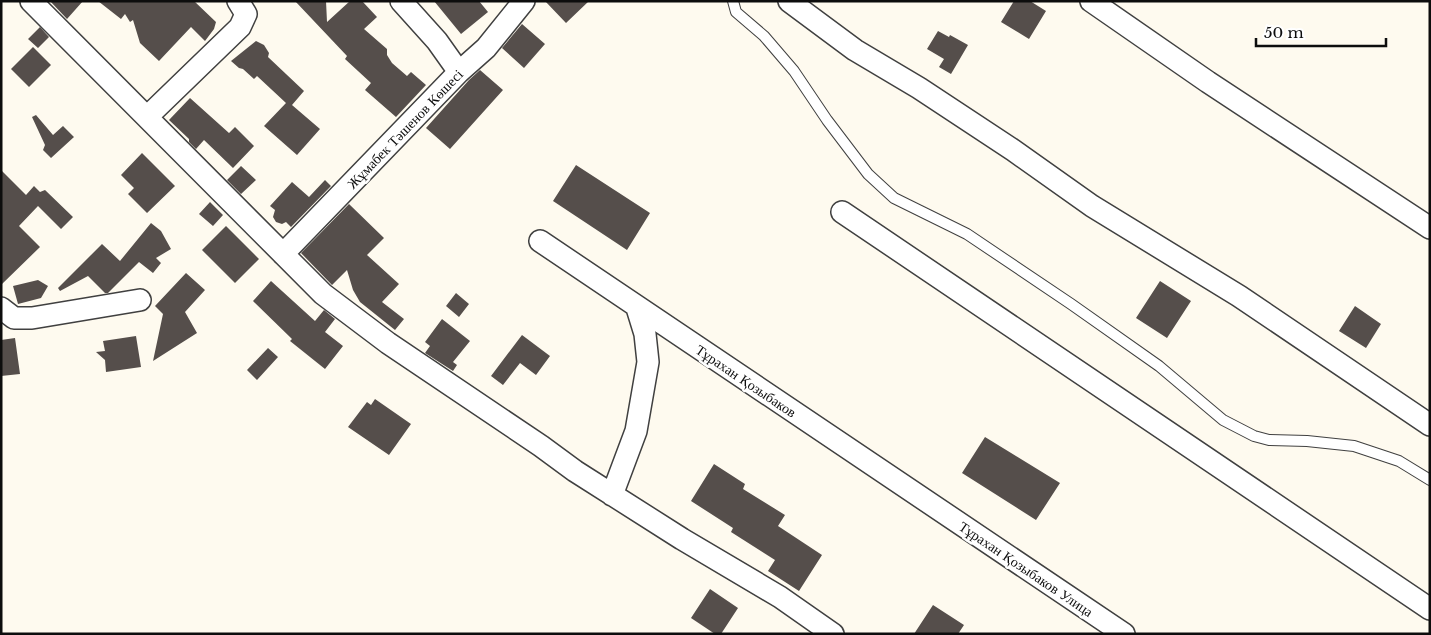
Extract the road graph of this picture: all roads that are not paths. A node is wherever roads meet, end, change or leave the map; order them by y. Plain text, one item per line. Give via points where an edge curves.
1 (31, 1) edge
2 (238, 1) edge
3 (401, 1) edge
4 (524, 1) edge
5 (733, 1) edge
6 (789, 1) edge
7 (1091, 1) edge
8 (460, 72) junction
9 (147, 117) junction
10 (842, 212) dead end
11 (1430, 228) edge
12 (540, 241) dead end
13 (283, 254) junction
14 (140, 300) dead end
15 (1, 308) edge
16 (637, 308) junction
17 (1430, 425) edge
18 (1430, 480) edge
19 (612, 495) junction
20 (953, 520) joint
21 (1430, 609) edge
22 (833, 634) edge
23 (1124, 634) edge

1 - 9 street
2 - 9 street via 246,14 240,27
3 - 8 street
4 - 8 street, Жұмабек Тәшенов Көшесі via 486,48
5 - 18 lane via 736,12 764,36 794,71 868,174 894,198 967,234 1072,304 1159,366 1223,420 1254,436 1270,440 1354,446 1398,461
6 - 17 street via 855,50 919,88 1092,206 1240,296
7 - 11 street
8 - 13 street, Жұмабек Тәшенов Көшесі
9 - 13 street
10 - 21 street
12 - 16 street, Тұрахан Қозыбаков
13 - 19 street via 323,294 388,343
14 - 15 street via 32,318 14,318
16 - 19 street via 645,334 648,362 636,431
16 - 20 street, Тұрахан Қозыбаков
19 - 22 street via 780,597
20 - 23 street, Тұрахан Қозыбаков Улица

